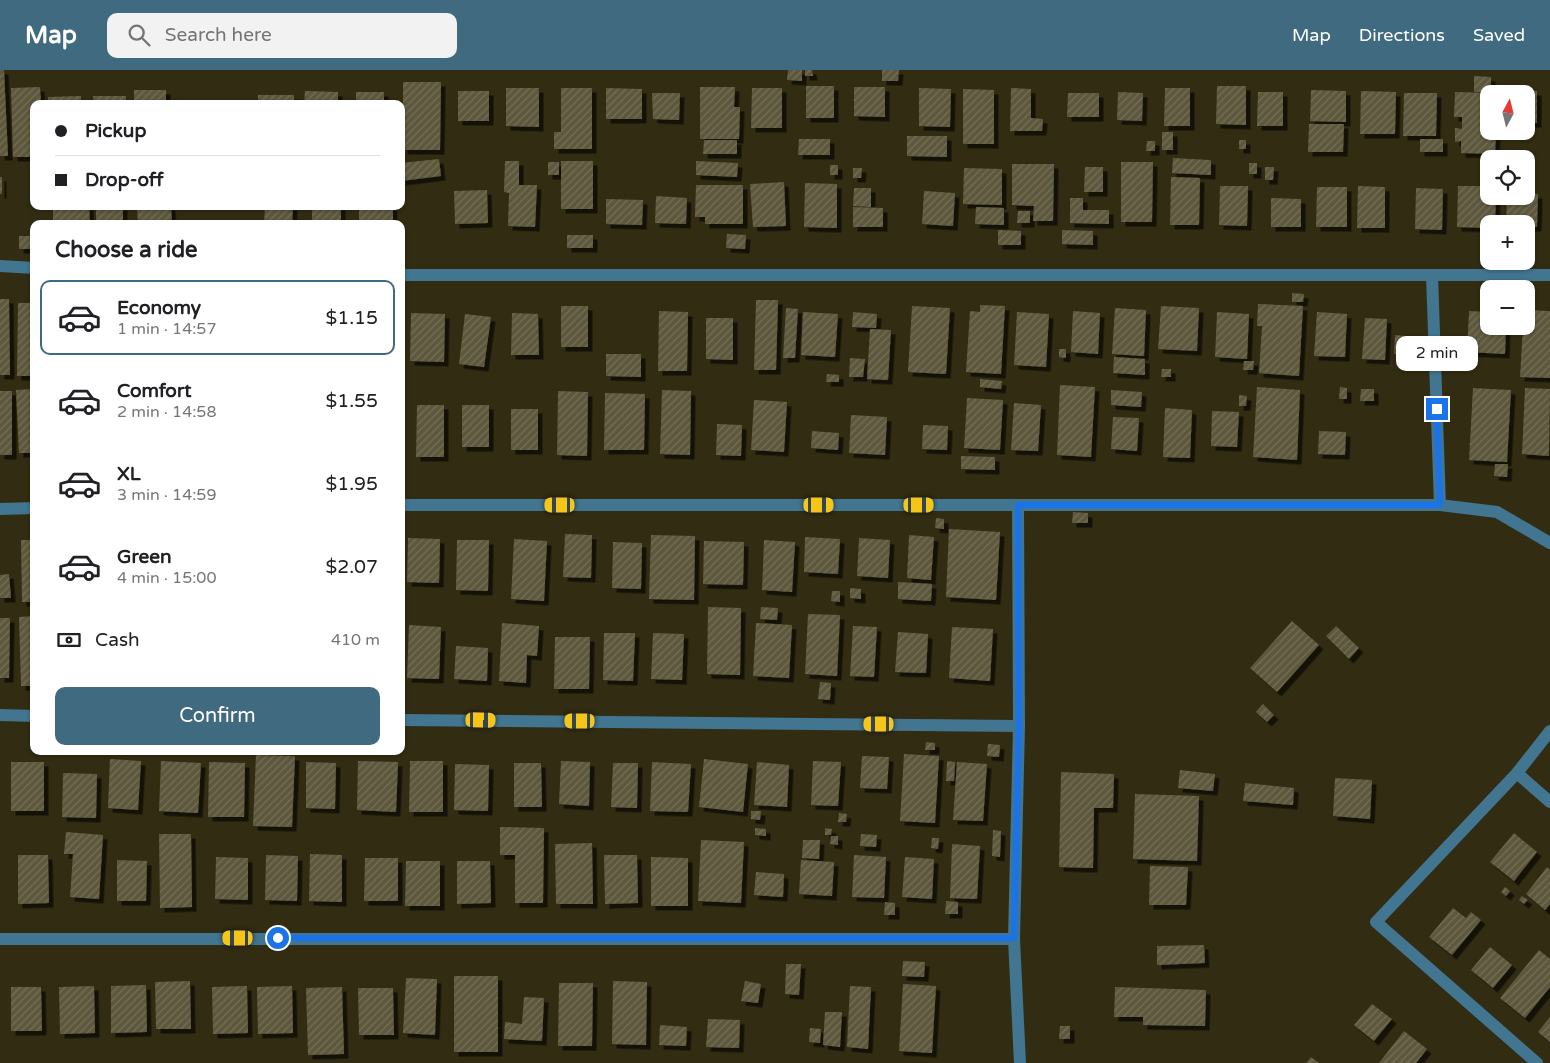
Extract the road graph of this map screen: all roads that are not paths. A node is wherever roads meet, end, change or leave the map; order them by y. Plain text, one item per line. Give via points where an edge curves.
1 (0, 266) edge
2 (30, 268) edge
3 (405, 275) edge
4 (1432, 275) junction
5 (1550, 275) edge
6 (405, 505) edge
7 (1018, 505) junction
8 (1440, 505) junction
9 (30, 508) edge
10 (0, 509) edge
11 (1550, 543) edge
12 (0, 715) edge
13 (30, 716) edge
14 (405, 720) edge
15 (1019, 726) junction
16 (1550, 731) edge
17 (1517, 773) junction
18 (1550, 802) edge
19 (0, 938) edge
20 (1014, 938) junction
21 (1020, 1063) edge
22 (1537, 1063) edge

1 - 2 street
3 - 4 street
4 - 5 street
4 - 8 street
6 - 7 street
7 - 8 street
7 - 15 street
8 - 11 street via 1497,512
9 - 10 street
12 - 13 street
14 - 15 street
15 - 20 street
16 - 17 street
17 - 18 street
17 - 22 street via 1376,922
19 - 20 street
20 - 21 street

